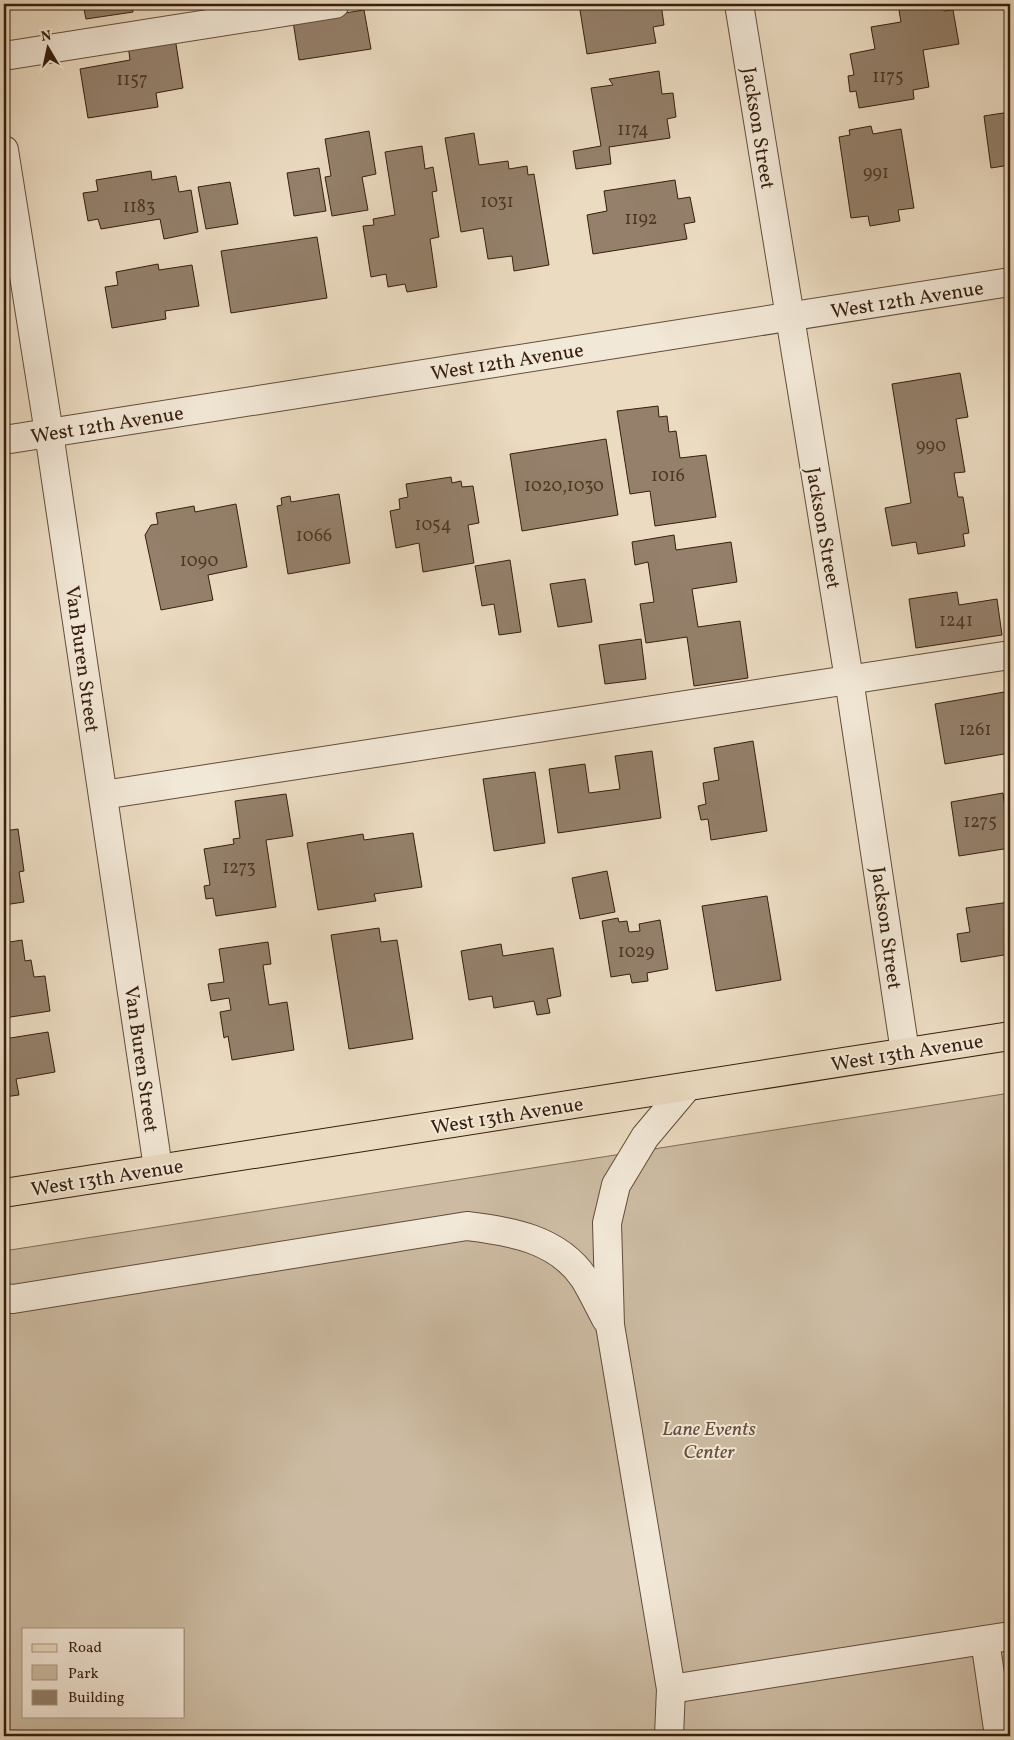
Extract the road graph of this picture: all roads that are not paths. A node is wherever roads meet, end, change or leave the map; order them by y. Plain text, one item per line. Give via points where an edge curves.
1 (335, 4) edge
2 (739, 4) edge
3 (4, 56) edge
4 (4, 150) edge
5 (1010, 282) edge
6 (788, 317) junction
7 (50, 434) junction
8 (4, 440) edge
9 (1010, 655) edge
10 (849, 679) junction
11 (103, 794) junction
12 (1010, 1036) edge
13 (905, 1052) junction
14 (687, 1087) junction
15 (158, 1168) junction
16 (4, 1193) edge
17 (4, 1298) edge
18 (610, 1325) junction
19 (998, 1638) edge
20 (671, 1689) junction
21 (669, 1736) edge
22 (999, 1736) edge

1 - 3 street
2 - 6 street, Jackson Street
4 - 7 street, Van Buren Street
5 - 6 street, West 12th Avenue
6 - 7 street, West 12th Avenue
6 - 10 street, Jackson Street
7 - 8 street, West 12th Avenue
7 - 11 street, Van Buren Street
9 - 10 street
10 - 11 street
10 - 13 street, Jackson Street
11 - 15 street, Van Buren Street
12 - 13 main road, West 13th Avenue
13 - 14 main road, West 13th Avenue
14 - 15 main road, West 13th Avenue
14 - 18 street via 645,1137 616,1184 606,1223
15 - 16 main road, West 13th Avenue
17 - 18 street via 467,1226 512,1232 554,1249 582,1277
18 - 20 street
19 - 20 street
19 - 22 street
20 - 21 street

